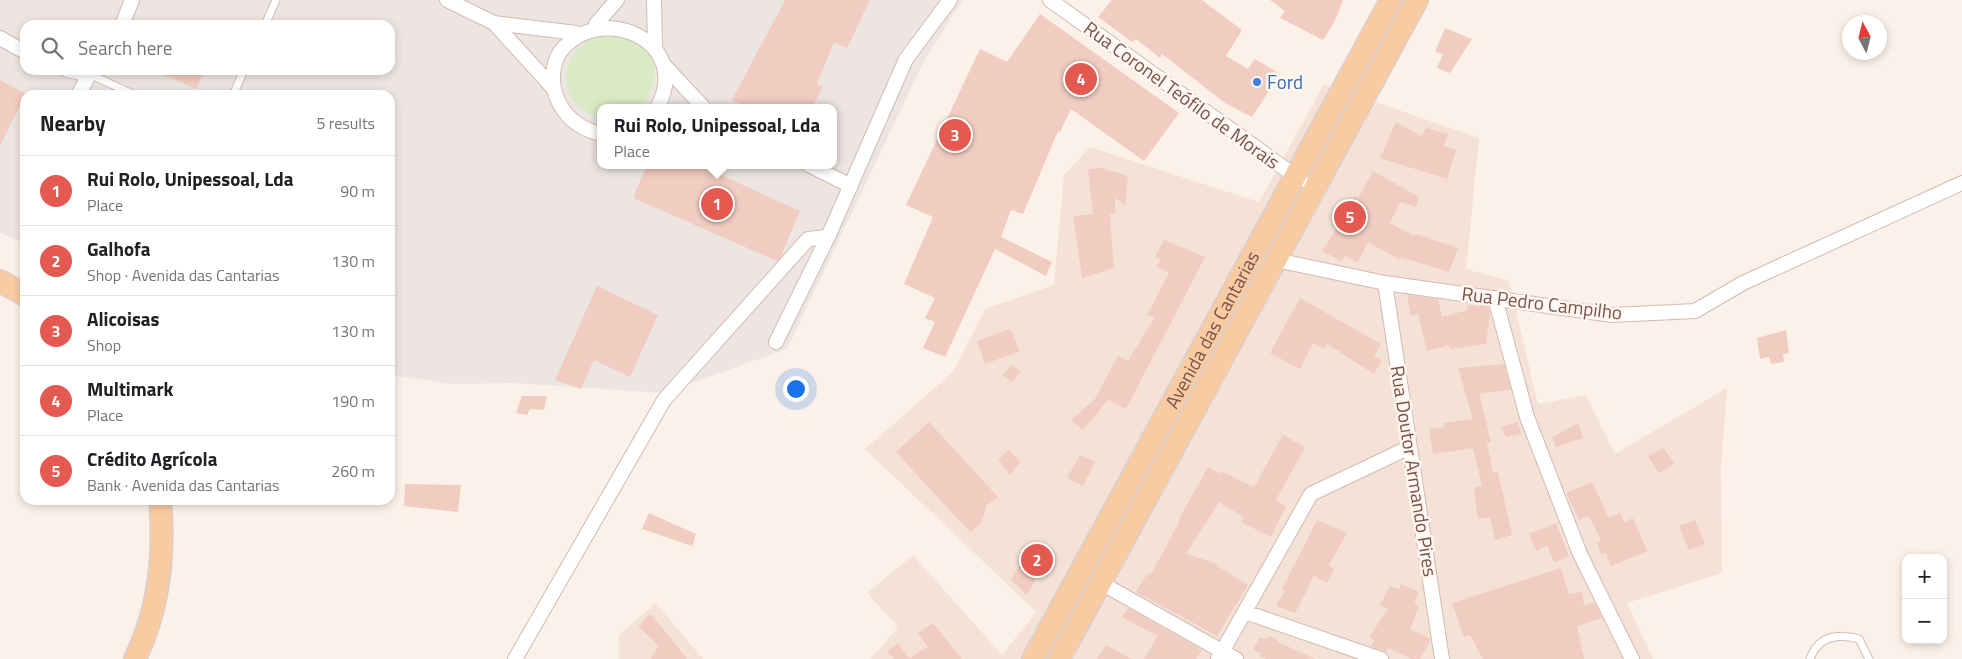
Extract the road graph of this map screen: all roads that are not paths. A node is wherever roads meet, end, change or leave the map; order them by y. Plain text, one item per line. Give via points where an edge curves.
1 (132, 0) edge
2 (276, 0) edge
3 (446, 0) edge
4 (617, 0) edge
5 (654, 0) edge
6 (950, 0) edge
7 (1050, 0) edge
8 (1391, 0) edge
9 (1417, 0) edge
10 (124, 20) edge
11 (267, 20) edge
12 (494, 22) junction
13 (596, 24) junction
14 (576, 33) junction
15 (0, 38) edge
16 (655, 45) junction
17 (20, 49) edge
18 (664, 65) junction
19 (74, 75) edge
20 (242, 75) edge
21 (86, 84) edge
22 (554, 89) junction
23 (113, 90) edge
24 (235, 90) edge
25 (659, 104) edge
26 (700, 104) edge
27 (597, 133) edge
28 (817, 169) edge
29 (1294, 175) junction
30 (1962, 183) edge
31 (851, 186) junction
32 (1315, 188) junction
33 (828, 237) junction
34 (1276, 260) junction
35 (0, 270) edge
36 (0, 281) edge
37 (20, 281) edge
38 (1385, 283) junction
39 (20, 292) edge
40 (1257, 296) junction
41 (1495, 298) junction
42 (776, 342) dead end
43 (1410, 447) junction
44 (160, 505) edge
45 (169, 505) edge
46 (1101, 583) junction
47 (1245, 612) junction
48 (1220, 655) edge
49 (135, 659) edge
50 (146, 659) edge
51 (514, 659) edge
52 (1033, 659) edge
53 (1059, 659) edge
54 (1236, 659) edge
55 (1381, 659) edge
56 (1442, 659) edge
57 (1632, 659) edge
58 (1810, 659) edge
59 (1869, 659) edge

1 - 10 street
2 - 11 lane
3 - 12 street
4 - 13 street
5 - 16 street
6 - 31 street via 906,60
7 - 29 street, Rua Coronel Teófilo de Morais
8 - 29 main road, Avenida das Cantarias
9 - 32 main road, Avenida das Cantarias
12 - 14 street
12 - 22 street
13 - 14 street
13 - 16 street via 613,22 629,26
14 - 22 street via 558,56 553,70
15 - 17 street
16 - 18 street
18 - 25 street via 666,82
18 - 26 street
19 - 21 street
20 - 24 lane
21 - 23 lane
22 - 27 street via 560,106 572,121
28 - 31 street
29 - 32 street, Rua Coronel Teófilo de Morais
29 - 40 main road via 1298,194 1264,262
29 - 52 main road, Avenida das Cantarias
30 - 41 street, Rua Pedro Campilho via 1743,283 1695,311 1612,315
31 - 33 street
32 - 34 main road, Avenida das Cantarias
33 - 42 street
33 - 51 street via 808,239 664,400
34 - 38 street, Rua Pedro Campilho
34 - 40 main road, Avenida das Cantarias
35 - 37 main road
36 - 39 main road
38 - 41 street, Rua Pedro Campilho
38 - 43 street, Rua Doutor Armando Pires
40 - 46 main road, Avenida das Cantarias
41 - 57 street via 1527,417 1580,554
43 - 47 street via 1312,494
43 - 56 street, Rua Doutor Armando Pires
44 - 49 main road via 158,584
45 - 50 main road via 170,569 161,615
46 - 48 street
46 - 53 main road, Avenida das Cantarias
47 - 48 street
47 - 55 street
48 - 54 street
58 - 59 lane via 1819,642 1840,635 1859,639

